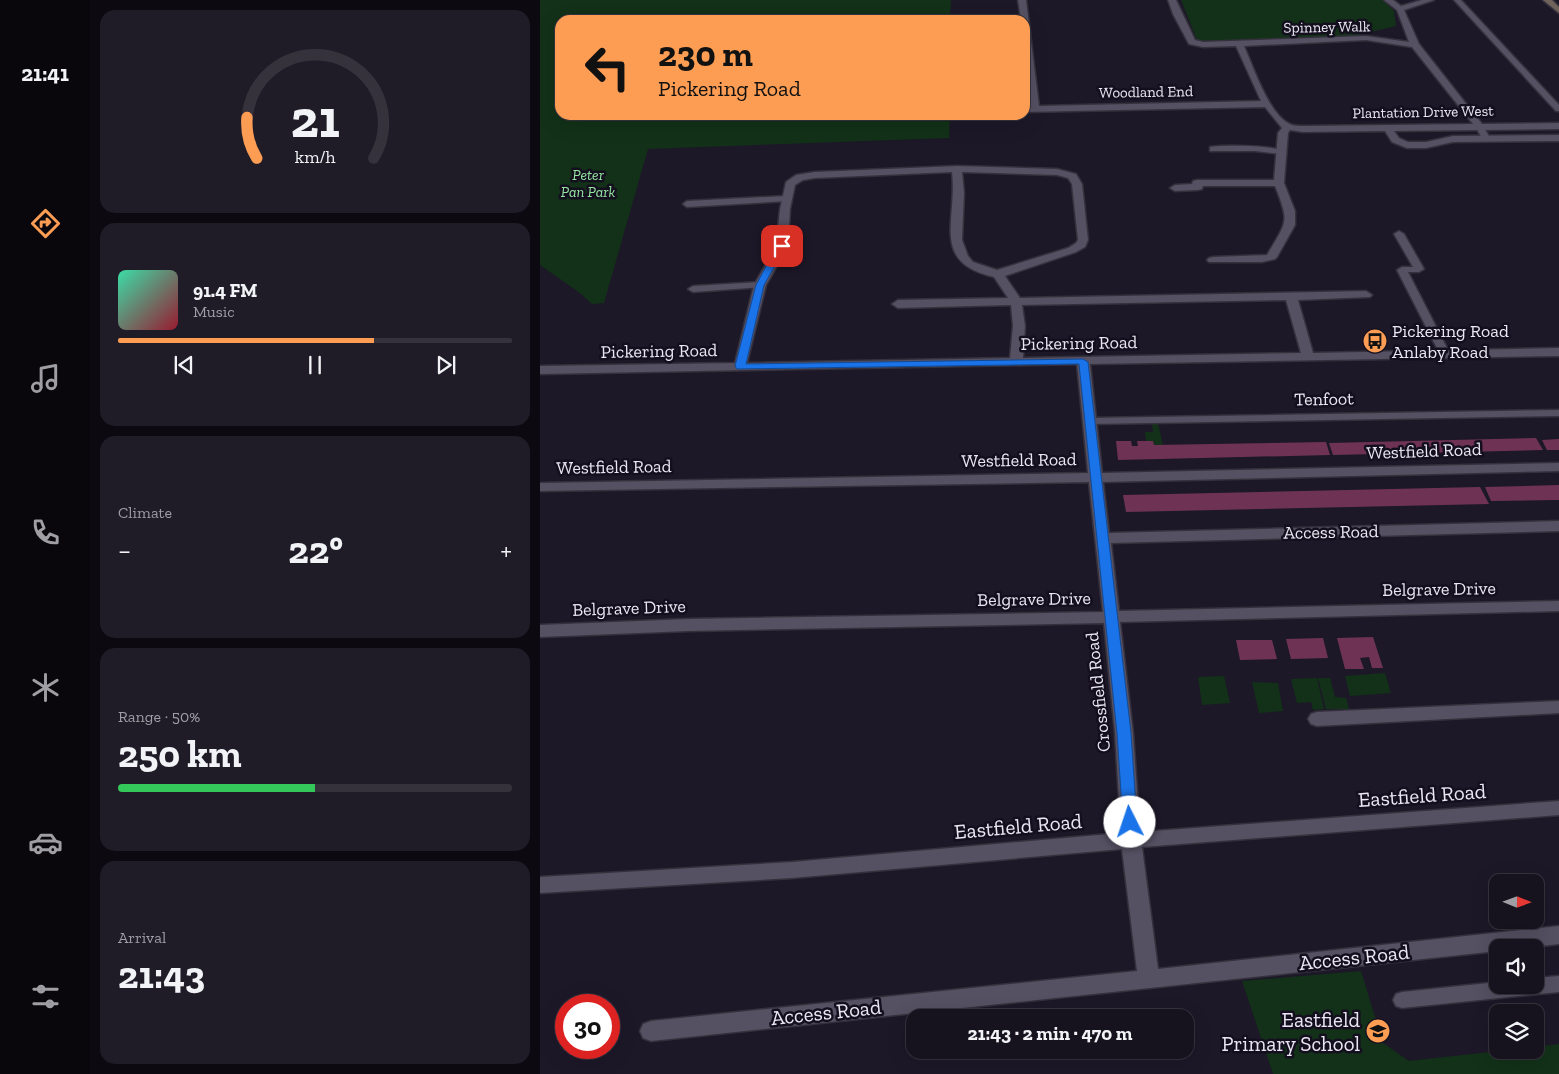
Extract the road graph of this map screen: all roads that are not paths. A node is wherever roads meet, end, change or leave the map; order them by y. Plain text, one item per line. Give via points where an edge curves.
1 (1022, 0) edge
2 (1172, 0) edge
3 (1388, 0) edge
4 (1430, 0) edge
5 (1457, 0) edge
6 (1547, 0) edge
7 (1400, 9) junction
8 (1559, 11) edge
9 (1024, 15) edge
10 (1399, 30) junction
11 (1366, 38) junction
12 (1239, 44) junction
13 (1415, 45) junction
14 (1030, 66) edge
15 (1267, 104) junction
16 (1030, 109) edge
17 (1035, 109) junction
18 (1559, 109) edge
19 (1479, 126) junction
20 (1559, 126) edge
21 (1288, 127) junction
22 (1388, 128) junction
23 (1486, 138) junction
24 (1559, 138) edge
25 (1213, 149) dead end
26 (1281, 152) junction
27 (957, 169) junction
28 (1278, 183) junction
29 (1175, 188) dead end
30 (786, 199) junction
31 (687, 204) dead end
32 (1399, 234) dead end
33 (1213, 260) dead end
34 (998, 274) junction
35 (760, 285) junction
36 (693, 289) dead end
37 (1366, 295) dead end
38 (1291, 296) junction
39 (1016, 301) junction
40 (898, 304) dead end
41 (1559, 352) edge
42 (1445, 354) junction
43 (1308, 356) junction
44 (1016, 361) junction
45 (1083, 362) junction
46 (740, 366) junction
47 (540, 370) edge
48 (1559, 413) edge
49 (1090, 421) junction
50 (1559, 467) edge
51 (1095, 477) junction
52 (540, 487) edge
53 (1559, 526) edge
54 (1102, 538) junction
55 (1559, 606) edge
56 (1110, 617) junction
57 (540, 630) edge
58 (1559, 707) edge
59 (1317, 719) dead end
60 (1559, 808) edge
61 (1131, 840) junction
62 (540, 885) edge
63 (1559, 935) edge
64 (1149, 979) junction
65 (1559, 984) edge
66 (1402, 1000) dead end
67 (651, 1031) dead end

1 - 9 street
2 - 12 street, Spinney Walk via 1192,42 1203,45
3 - 7 street
4 - 7 street
5 - 18 lane
6 - 8 main road
7 - 10 street
10 - 11 street
10 - 13 street
11 - 12 street, Spinney Walk
11 - 13 street, Spinney Walk
12 - 15 street
13 - 19 street
14 - 17 street
15 - 17 street, Woodland End
15 - 21 street via 1282,125
16 - 17 street, Woodland End
19 - 20 street, Plantation Drive West
19 - 22 street, Plantation Drive West
19 - 23 lane
21 - 22 street, Plantation Drive West
21 - 26 street via 1283,134
22 - 23 street via 1395,140 1408,145
23 - 24 street
25 - 26 lane
26 - 28 street
27 - 30 street via 800,177 790,184
27 - 34 street via 959,251 968,264
27 - 34 street via 1057,172 1072,176 1077,184 1081,245
28 - 29 street via 1197,183 1198,187
28 - 33 street via 1290,210 1290,225 1270,258
30 - 31 lane
30 - 35 street via 782,246
32 - 42 lane via 1418,269 1402,270
34 - 39 street
35 - 36 lane
35 - 46 street
37 - 38 street
38 - 39 street
38 - 43 street
39 - 40 street
39 - 44 street
41 - 42 street, Pickering Road
42 - 43 street, Pickering Road
43 - 45 street, Pickering Road
44 - 45 street, Pickering Road
44 - 46 street, Pickering Road
45 - 49 street, Crossfield Road
46 - 47 street, Pickering Road
48 - 49 lane, Tenfoot
49 - 51 street, Crossfield Road
50 - 51 street, Westfield Road
51 - 52 street, Westfield Road
51 - 54 street, Crossfield Road
53 - 54 street, Access Road
54 - 56 street, Crossfield Road
55 - 56 street, Belgrave Drive
56 - 57 street, Belgrave Drive
56 - 61 street, Crossfield Road via 1124,733
58 - 59 street
60 - 61 street, Eastfield Road
61 - 62 street, Eastfield Road via 792,870
61 - 64 street
63 - 64 street, Access Road
64 - 67 street, Access Road
65 - 66 lane

